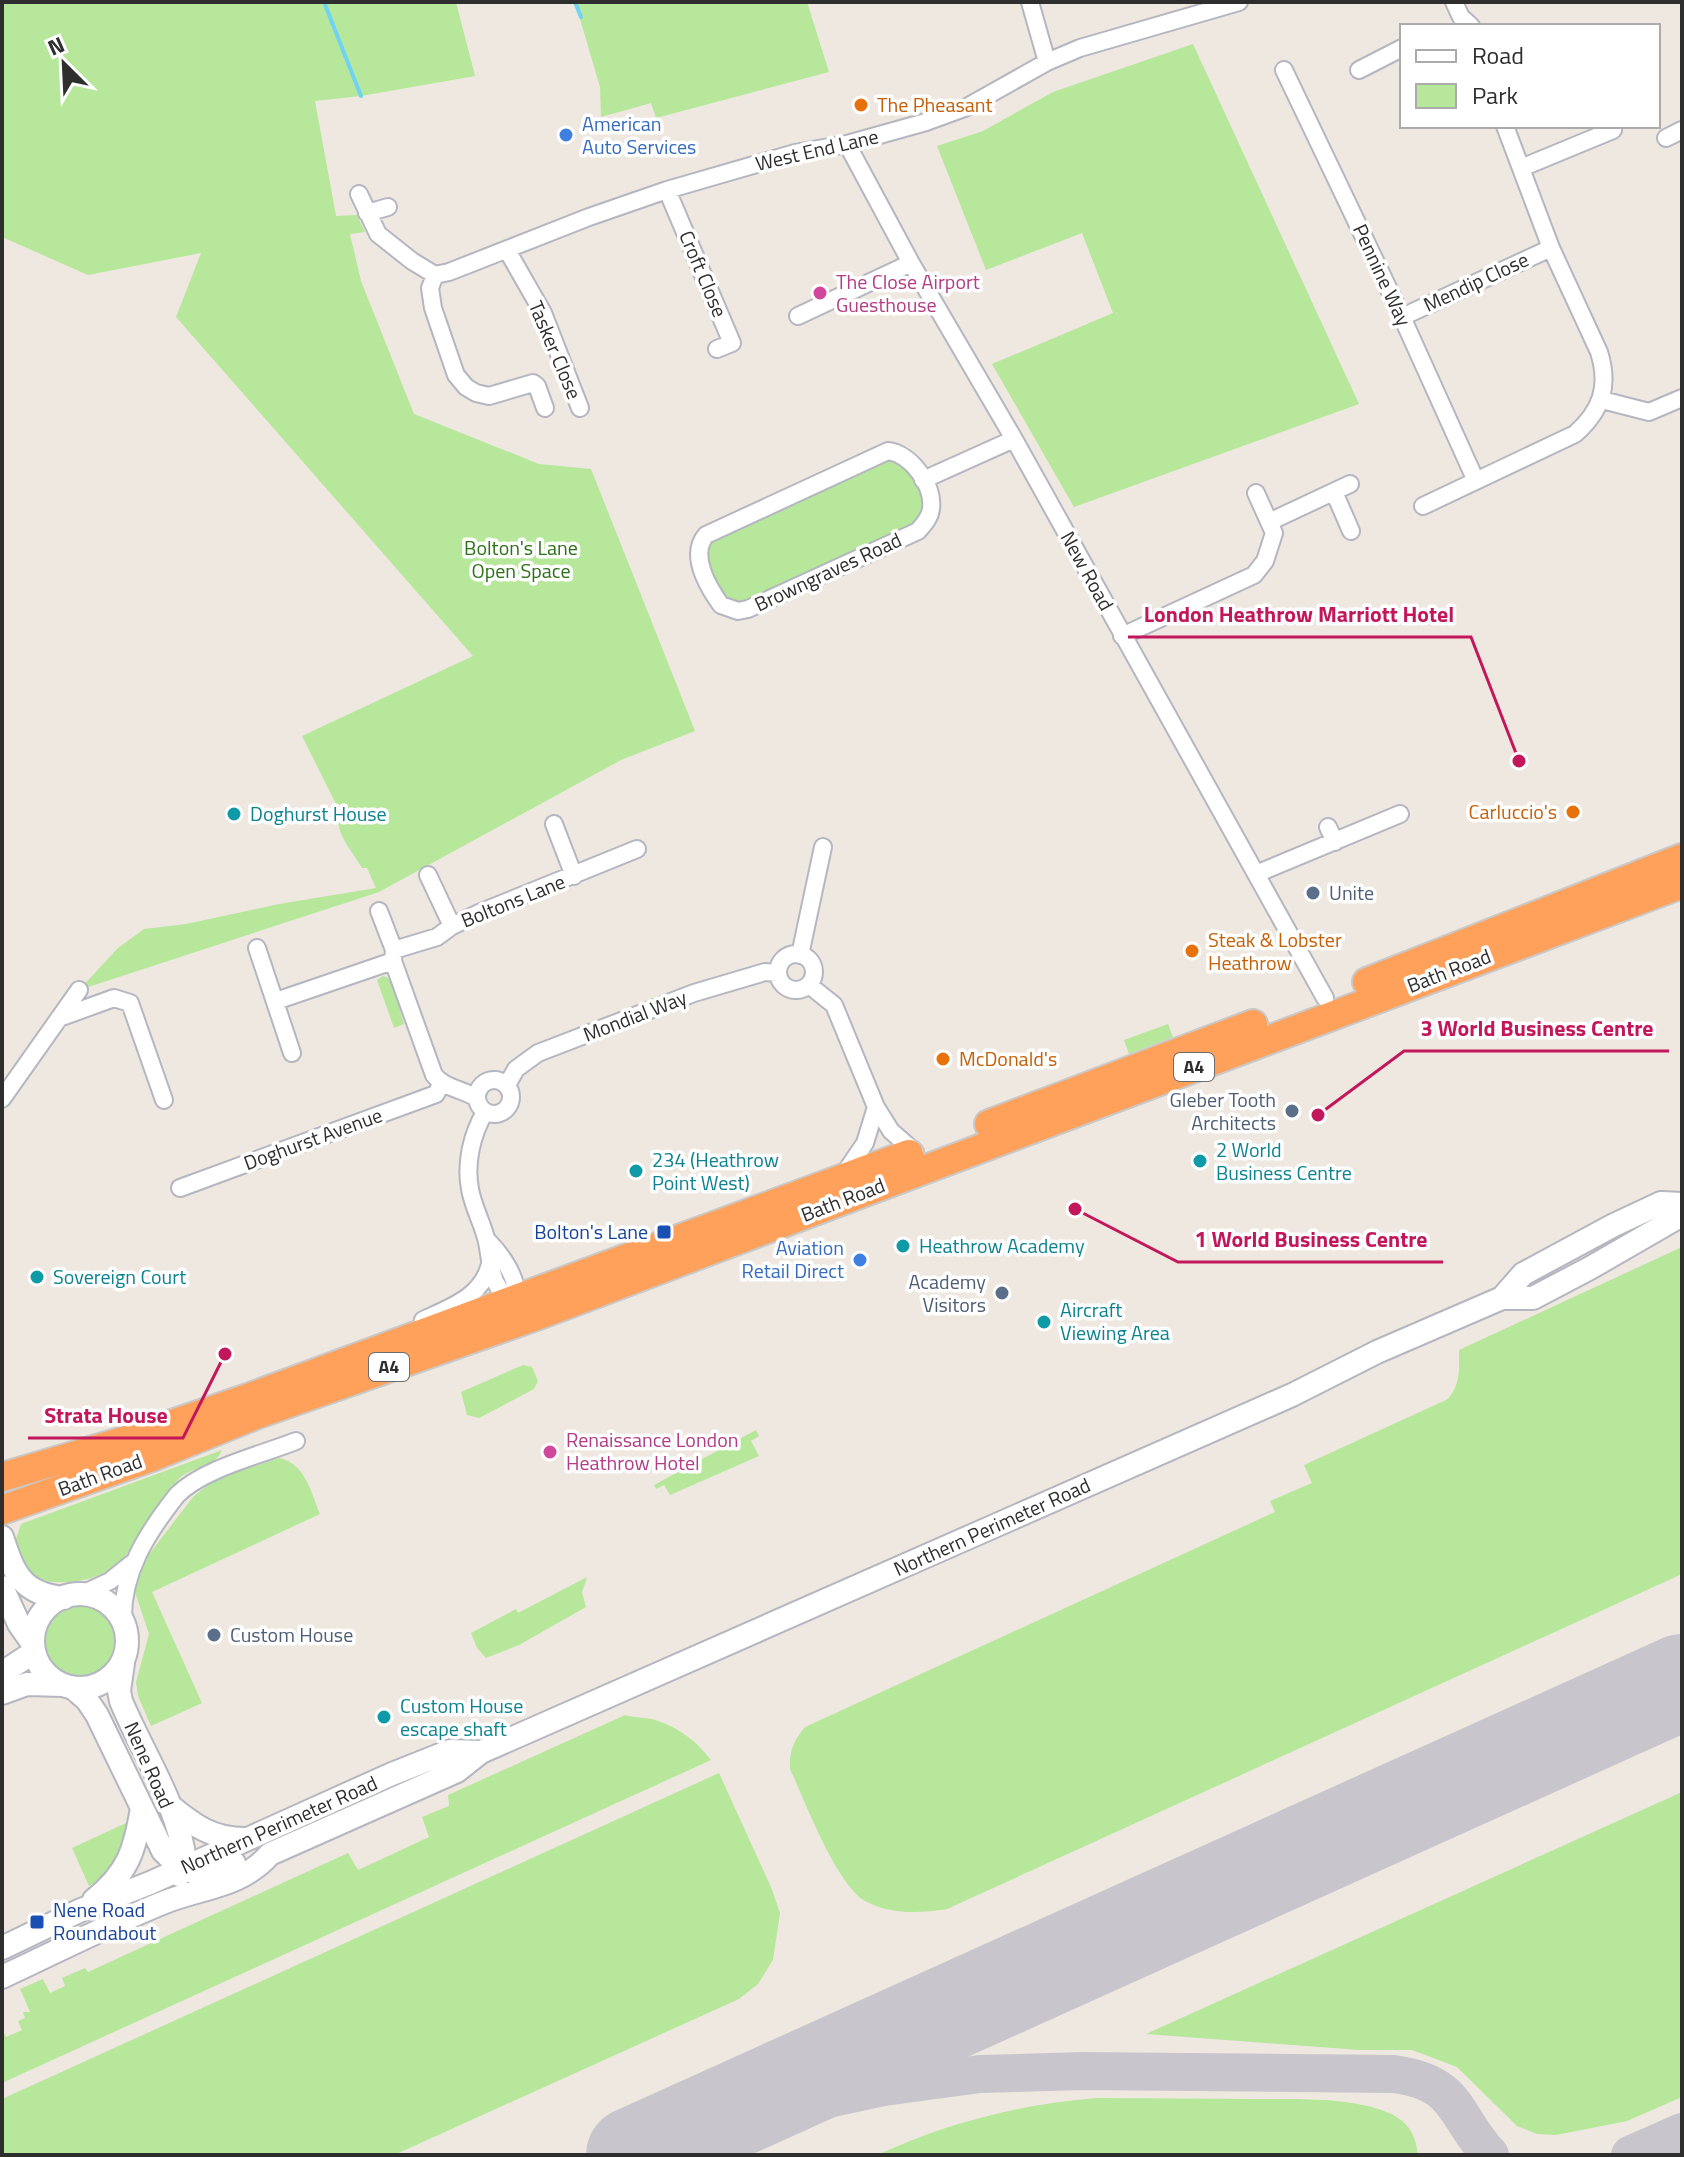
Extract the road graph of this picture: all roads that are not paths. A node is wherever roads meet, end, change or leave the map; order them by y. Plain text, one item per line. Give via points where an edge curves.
1 (1030, 2) edge
2 (1239, 2) edge
3 (1400, 49) edge
4 (1047, 62) junction
5 (1284, 70) dead end
6 (1359, 70) dead end
7 (1506, 128) edge
8 (1613, 130) dead end
9 (1682, 130) edge
10 (1666, 138) dead end
11 (847, 144) junction
12 (1521, 168) junction
13 (667, 190) junction
14 (359, 194) dead end
15 (388, 207) dead end
16 (367, 213) junction
17 (1551, 248) junction
18 (507, 250) junction
19 (911, 263) junction
20 (435, 275) junction
21 (798, 316) dead end
22 (1402, 317) junction
23 (717, 349) dead end
24 (1682, 398) edge
25 (1602, 400) junction
26 (545, 408) dead end
27 (580, 408) dead end
28 (1014, 439) junction
29 (923, 480) junction
30 (1476, 481) junction
31 (1350, 484) dead end
32 (1334, 492) junction
33 (1256, 493) dead end
34 (1423, 506) dead end
35 (1269, 522) junction
36 (1351, 531) dead end
37 (1122, 636) junction
38 (1400, 814) dead end
39 (554, 824) dead end
40 (823, 847) dead end
41 (637, 849) dead end
42 (1682, 858) edge
43 (1256, 874) junction
44 (428, 875) dead end
45 (574, 876) junction
46 (1682, 884) edge
47 (379, 911) dead end
48 (452, 926) junction
49 (257, 948) dead end
50 (800, 955) junction
51 (394, 956) junction
52 (778, 973) junction
53 (809, 985) junction
54 (79, 990) dead end
55 (1325, 998) junction
56 (276, 1001) junction
57 (59, 1018) junction
58 (292, 1053) dead end
59 (441, 1084) junction
60 (507, 1085) junction
61 (2, 1099) edge
62 (164, 1100) dead end
63 (481, 1105) junction
64 (876, 1107) junction
65 (915, 1152) junction
66 (839, 1180) junction
67 (180, 1188) dead end
68 (1682, 1204) edge
69 (1682, 1215) edge
70 (487, 1240) junction
71 (490, 1264) junction
72 (1502, 1298) junction
73 (518, 1310) junction
74 (373, 1350) junction
75 (296, 1441) dead end
76 (2, 1477) edge
77 (2, 1510) edge
78 (2, 1537) edge
79 (133, 1563) junction
80 (2, 1587) edge
81 (73, 1596) junction
82 (123, 1623) junction
83 (33, 1648) junction
84 (123, 1662) junction
85 (2, 1673) edge
86 (68, 1686) junction
87 (2, 1693) edge
88 (481, 1752) junction
89 (168, 1805) junction
90 (142, 1808) junction
91 (246, 1839) junction
92 (270, 1854) junction
93 (182, 1868) junction
94 (167, 1901) junction
95 (81, 1910) junction
96 (2, 1948) edge
97 (2, 1977) edge

1 - 4 street
2 - 4 street, West End Lane
3 - 6 street
4 - 11 street, West End Lane via 967,107
5 - 22 street, Pennine Way
7 - 12 street
8 - 12 street
9 - 10 street
11 - 13 street, West End Lane via 795,153
11 - 19 street, New Road
12 - 17 street
13 - 18 street, West End Lane
13 - 23 street, Croft Close via 732,343
14 - 16 street
15 - 16 street
16 - 20 street via 378,234
17 - 22 street, Mendip Close
17 - 25 street via 1599,352
18 - 20 street, West End Lane
18 - 27 street, Tasker Close via 547,322
19 - 21 street
19 - 28 street, New Road
20 - 26 street via 430,297 456,375 484,395 533,383
22 - 30 street, Pennine Way
24 - 25 street via 1649,412
25 - 30 street via 1575,434
28 - 29 street
28 - 37 street, New Road
29 - 29 street, Browngraves Road via 907,457 883,452 708,534 698,553 714,595 725,608 748,609 918,531 932,505
30 - 34 street
31 - 32 street
32 - 35 street
32 - 36 street
33 - 35 street
35 - 37 street via 1274,533 1254,575
37 - 43 street, New Road
38 - 43 street via 1332,834
39 - 45 street, Boltons Lane
40 - 50 street
41 - 45 street, Boltons Lane
42 - 55 highway, Bath Road / A4
43 - 55 street, New Road
44 - 48 street, Boltons Lane
45 - 48 street, Boltons Lane
46 - 73 highway, Bath Road / A4
47 - 51 street
48 - 51 street, Boltons Lane
49 - 56 street
50 - 52 street via 784,958
50 - 53 street via 813,965
51 - 56 street, Boltons Lane
51 - 59 street
52 - 53 street via 787,988
52 - 60 street, Mondial Way via 694,993 538,1053 516,1069
53 - 64 street via 834,1005
54 - 57 street
55 - 65 highway, Bath Road / A4
56 - 58 street
57 - 61 street
57 - 62 street via 114,998 130,1003
59 - 63 street via 462,1089
59 - 67 street, Doghurst Avenue via 436,1094
60 - 63 street via 488,1081 479,1088
60 - 63 street via 512,1099 507,1109 496,1114
63 - 70 street via 470,1147 469,1186
64 - 65 street via 891,1131
64 - 66 street via 868,1137
65 - 66 highway, Bath Road / A4
66 - 73 highway, Bath Road / A4
68 - 72 street, Northern Perimeter Road via 1661,1203 1621,1221 1523,1274
69 - 72 street, Northern Perimeter Road via 1533,1298
70 - 71 street
70 - 73 street via 512,1277
71 - 73 street via 496,1287
71 - 74 street, Bath Road via 471,1295
72 - 88 street, Northern Perimeter Road
73 - 74 highway, Bath Road / A4
73 - 77 highway, Bath Road / A4 via 152,1457
74 - 76 highway, Bath Road / A4 via 120,1442
75 - 79 street via 186,1487
78 - 81 street via 25,1585 51,1596
79 - 81 street via 110,1581
79 - 82 street via 124,1591
80 - 83 street
81 - 82 street via 107,1602
81 - 83 street via 43,1612 34,1628
82 - 84 street via 128,1643
83 - 85 street
83 - 86 street via 43,1669
84 - 86 street via 96,1685
84 - 89 street, Nene Road via 121,1701
86 - 87 street via 27,1684
86 - 90 street, Nene Road via 97,1715
88 - 91 street, Northern Perimeter Road via 450,1751
88 - 92 street, Northern Perimeter Road via 457,1771
89 - 91 street via 202,1830
89 - 93 street, Nene Road via 182,1843
90 - 93 street, Nene Road via 163,1851
90 - 95 street, Nene Road via 127,1866
91 - 93 street, Northern Perimeter Road
92 - 93 street via 204,1874
92 - 94 street, Northern Perimeter Road via 243,1876
93 - 94 street
93 - 95 street, Northern Perimeter Road
94 - 97 street, Northern Perimeter Road
95 - 96 street

